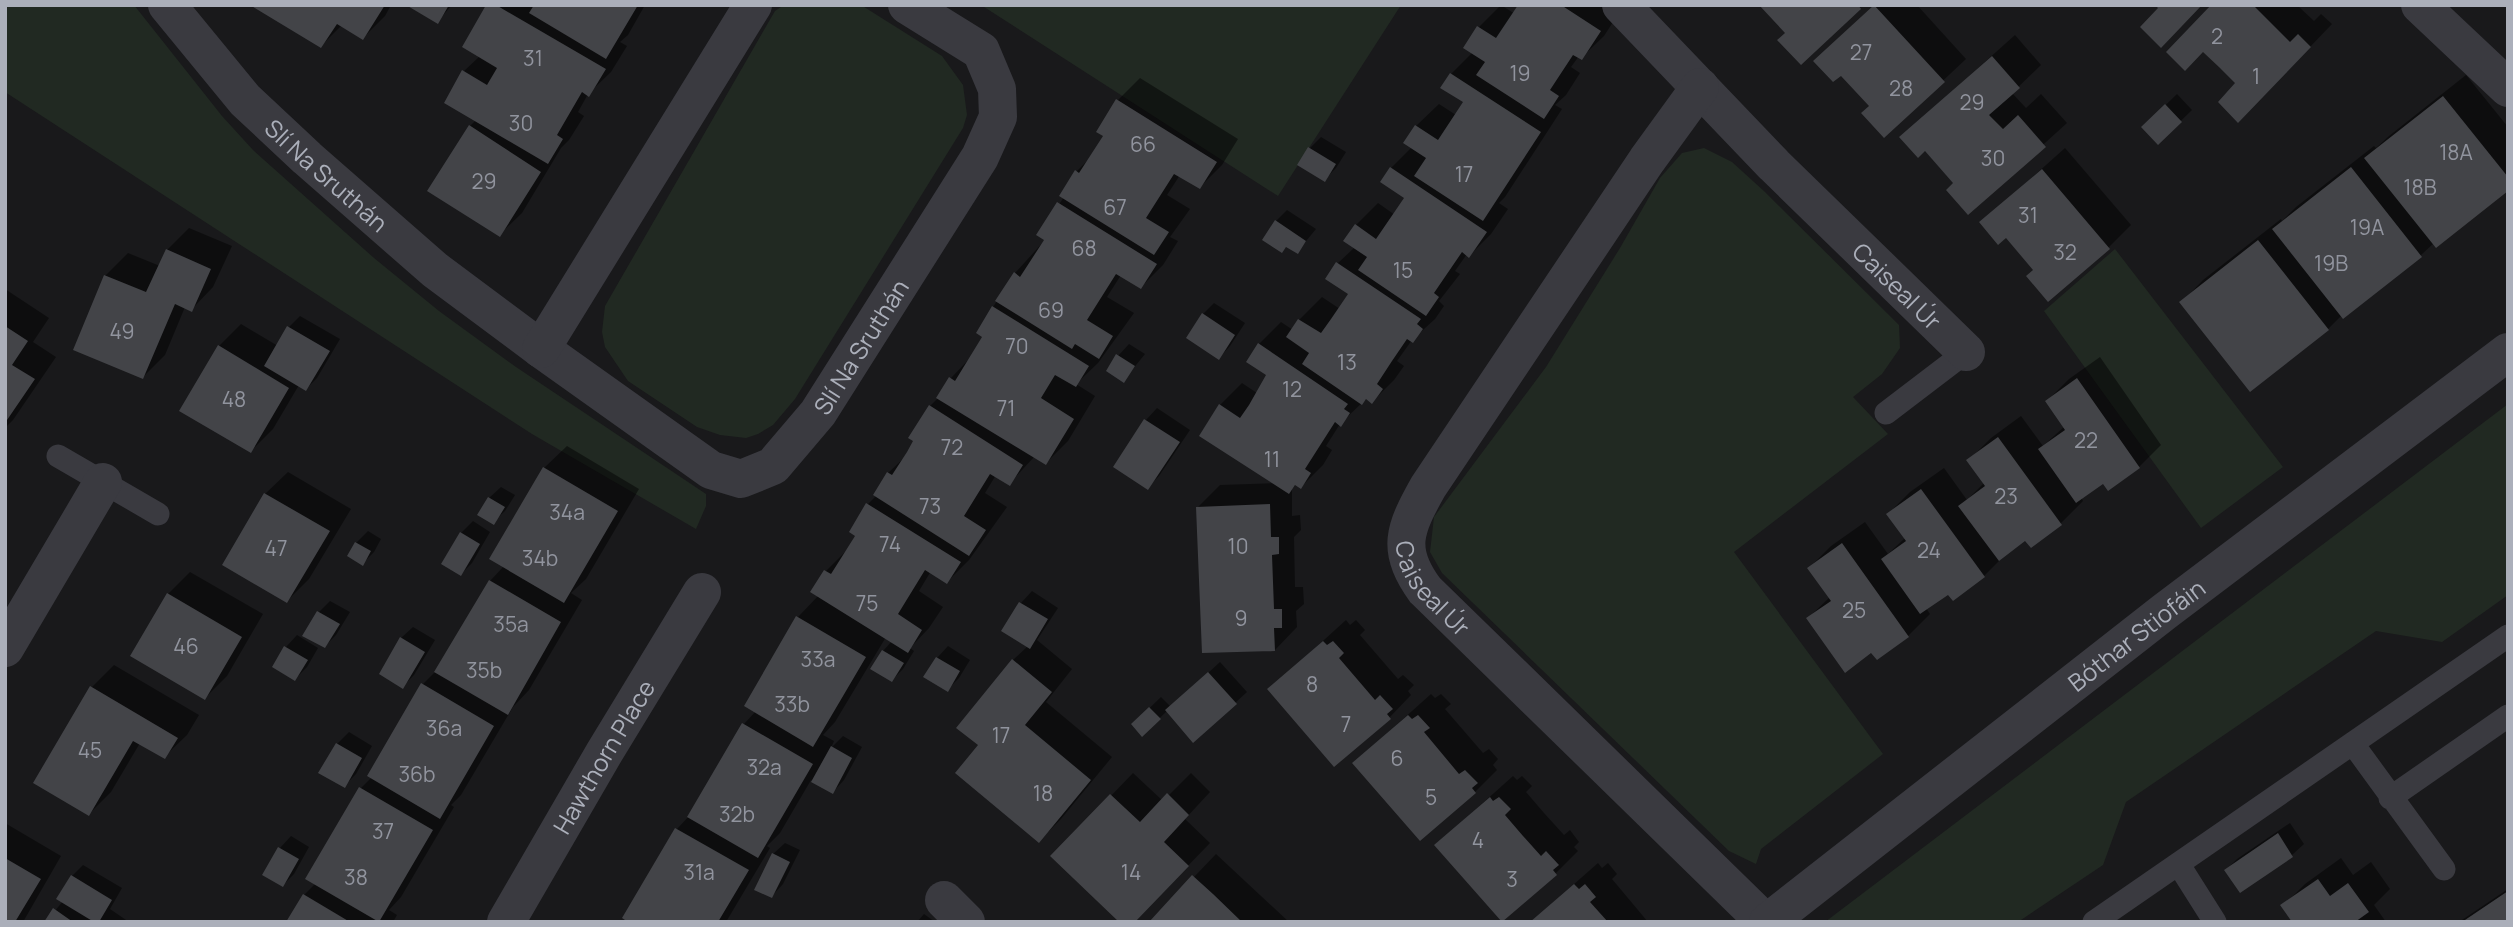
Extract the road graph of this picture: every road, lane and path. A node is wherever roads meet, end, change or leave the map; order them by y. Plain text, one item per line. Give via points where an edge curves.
1 (167, 5) edge
2 (753, 5) edge
3 (907, 5) edge
4 (1621, 5) edge
5 (2420, 5) edge
6 (1700, 87) junction
7 (2508, 88) edge
8 (541, 349) junction
9 (1966, 352) joint
10 (2508, 352) edge
11 (1886, 413) dead end
12 (58, 456) dead end
13 (103, 482) junction
14 (158, 514) dead end
15 (702, 592) dead end
16 (2508, 636) edge
17 (5, 648) edge
18 (2508, 716) edge
19 (2353, 744) junction
20 (2390, 798) junction
21 (2179, 865) junction
22 (2444, 869) dead end
23 (506, 922) edge
24 (1766, 922) edge
25 (2094, 922) edge
26 (2215, 922) edge

1 - 8 street, Slí Na Sruthán via 245,100 307,158 436,270
2 - 8 street
3 - 8 street, Slí Na Sruthán via 981,51 997,89 998,117 980,157 818,413 773,466 741,479 711,470
4 - 6 street, Caiseal Úr
5 - 7 street
6 - 9 street, Caiseal Úr
6 - 24 street, Caiseal Úr via 1428,487 1411,520 1407,559 1425,590
9 - 11 lane, Caiseal Úr
10 - 24 street, Bóthar Stiofáin
12 - 13 lane
13 - 14 lane
13 - 17 street
15 - 23 street, Hawthorn Place
16 - 19 lane
18 - 20 lane
19 - 20 lane
19 - 21 lane
20 - 22 lane
21 - 25 lane
21 - 26 lane

